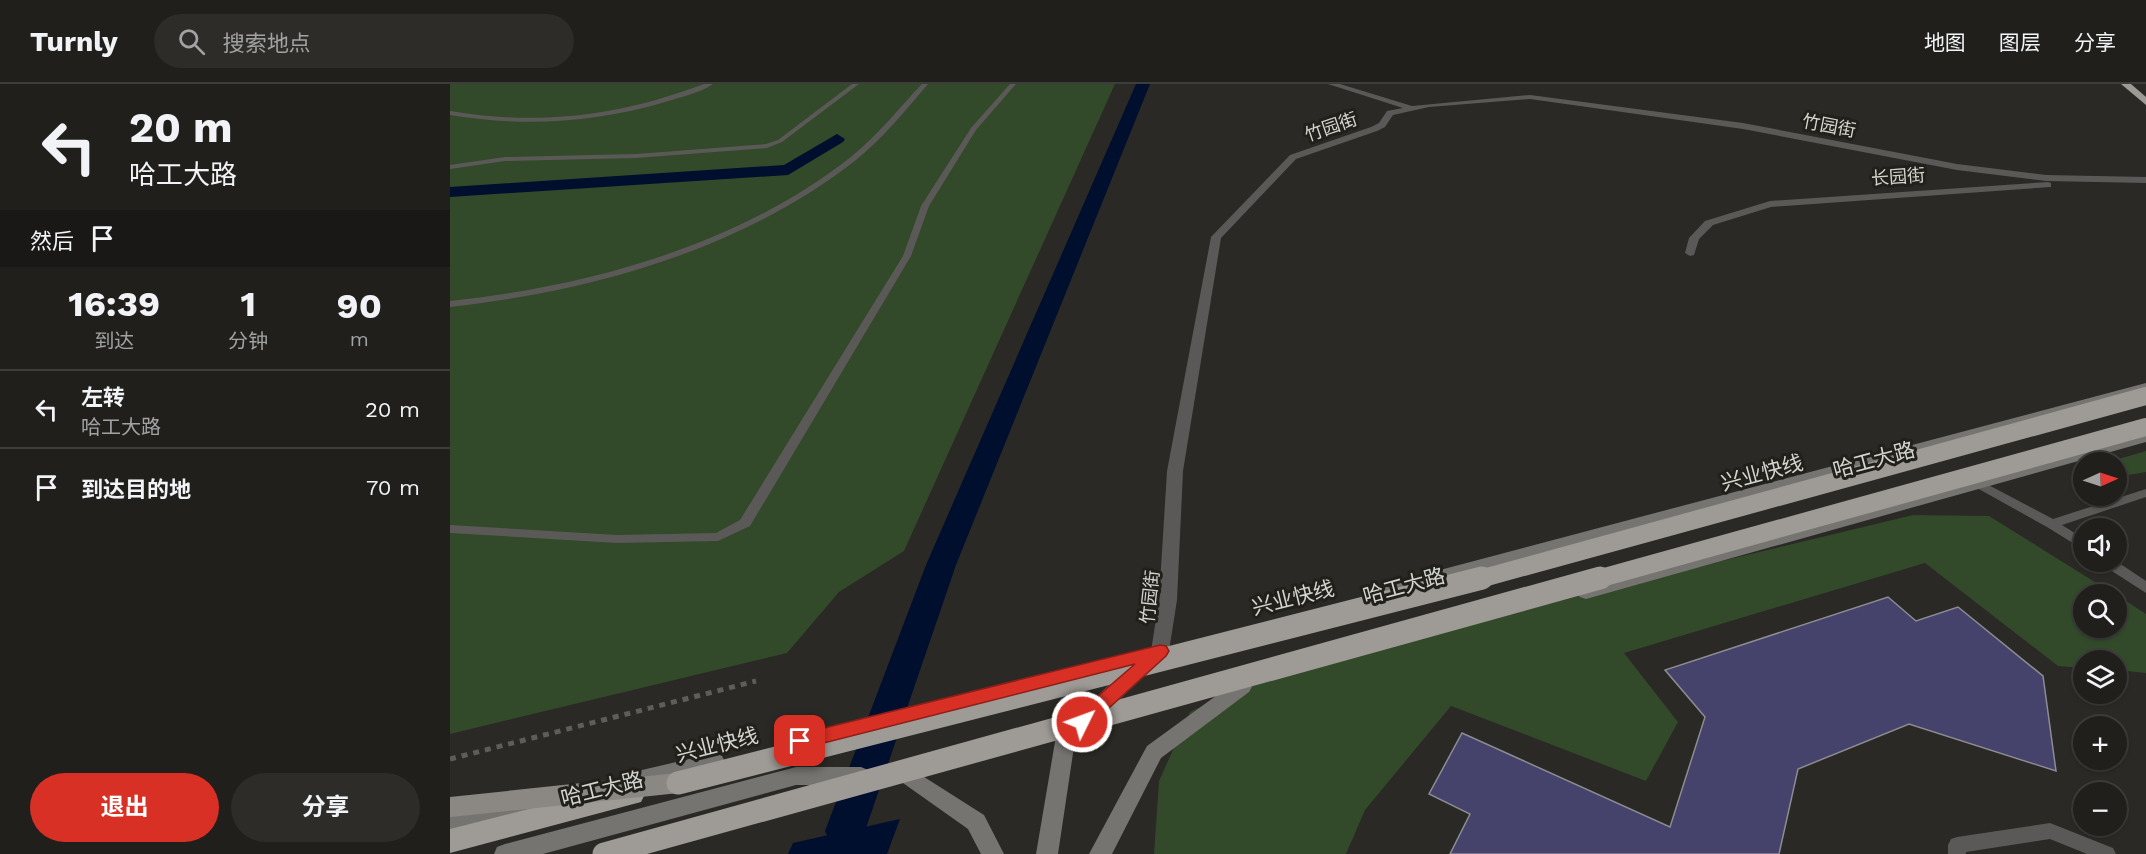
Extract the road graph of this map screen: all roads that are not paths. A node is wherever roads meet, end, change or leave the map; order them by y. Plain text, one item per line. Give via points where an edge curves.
1 (710, 84) edge
2 (856, 84) edge
3 (925, 84) edge
4 (1013, 84) edge
5 (1332, 84) edge
6 (2126, 84) edge
7 (2135, 84) edge
8 (2146, 93) edge
9 (2146, 102) edge
10 (1413, 109) junction
11 (450, 113) edge
12 (450, 167) edge
13 (2129, 180) junction
14 (2146, 180) edge
15 (1690, 253) dead end
16 (450, 304) edge
17 (2146, 387) edge
18 (2146, 396) edge
19 (2146, 428) edge
20 (2146, 438) edge
21 (1981, 485) junction
22 (2146, 494) edge
23 (2052, 524) junction
24 (450, 529) edge
25 (2073, 538) edge
26 (2122, 572) edge
27 (2146, 588) edge
28 (1160, 651) junction
29 (1242, 687) junction
30 (1066, 736) junction
31 (910, 777) junction
32 (678, 783) junction
33 (450, 807) edge
34 (450, 826) edge
35 (450, 841) edge
36 (505, 854) edge
37 (604, 854) edge
38 (993, 854) edge
39 (1047, 854) edge
40 (1100, 854) edge
41 (1957, 854) edge
42 (2108, 854) edge

1 - 11 lane via 658,103 605,115 524,120
2 - 12 lane via 780,141 767,146 636,156 505,159
3 - 16 lane via 853,158 774,211 629,269 498,299
4 - 24 lane via 973,129 925,207 907,256 745,523 718,537 617,539
5 - 10 street
6 - 9 highway
7 - 8 highway
10 - 13 street, 竹园街 via 1530,97 1743,126 1957,166 2046,177
10 - 28 street, 竹园街 via 1390,113 1374,129 1293,157 1216,237 1175,471 1168,600
13 - 14 street, 竹园街
13 - 15 street, 长园街 via 1770,204 1709,223 1694,238
17 - 28 street, 哈工大路
18 - 32 highway, 兴业快线, bridge via 1483,578
19 - 37 highway, bridge
20 - 21 street, 哈工大路
21 - 23 lane
21 - 29 street, 哈工大路
22 - 23 lane
23 - 25 lane
26 - 27 lane
28 - 30 street
28 - 34 street, 哈工大路
29 - 30 street, 哈工大路
29 - 40 street via 1154,752
30 - 31 street, 哈工大路
30 - 39 street
31 - 36 street, 哈工大路, bridge via 796,776
31 - 38 street via 976,822
32 - 33 main road, bridge
32 - 35 highway, 兴业快线, bridge
41 - 42 lane via 1957,845 2050,831

